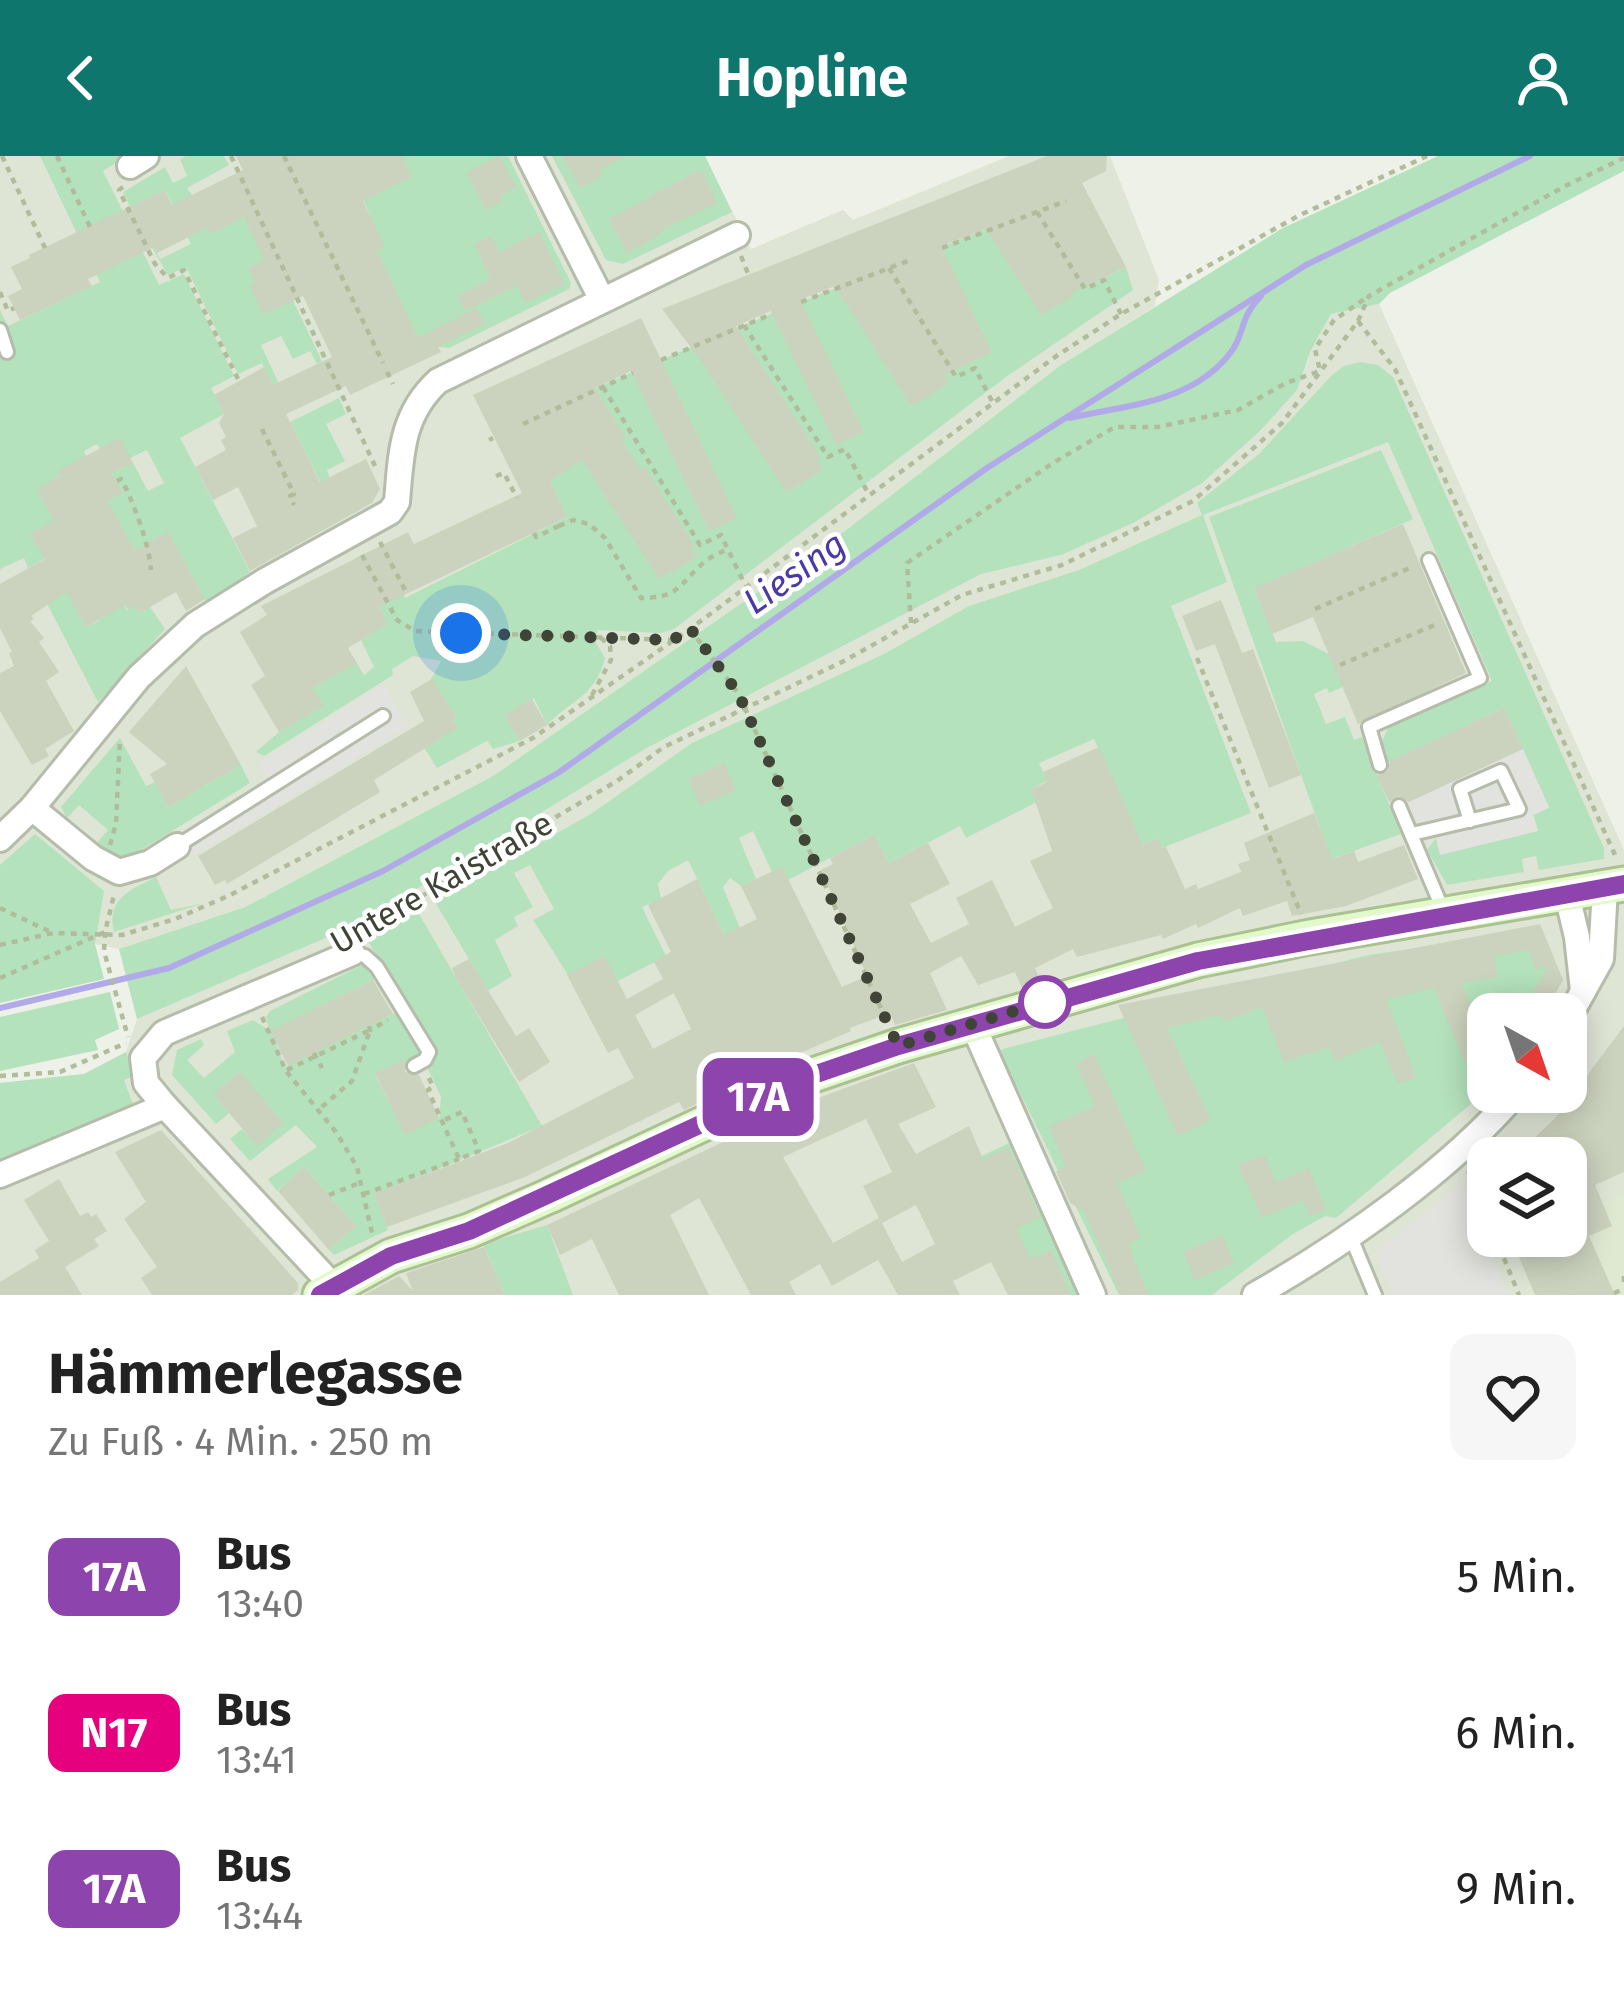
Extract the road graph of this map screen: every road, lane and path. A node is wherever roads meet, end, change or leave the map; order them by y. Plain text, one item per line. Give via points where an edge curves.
1 (2, 156) edge
2 (57, 156) edge
3 (231, 156) edge
4 (284, 156) edge
5 (529, 156) edge
6 (1427, 156) edge
7 (1624, 158) edge
8 (138, 161) edge
9 (1066, 201) dead end
10 (1037, 212) junction
11 (90, 226) dead end
12 (739, 245) joint
13 (45, 248) dead end
14 (942, 248) dead end
15 (909, 260) dead end
16 (889, 268) junction
17 (749, 276) dead end
18 (0, 292) edge
19 (1369, 296) junction
20 (601, 298) junction
21 (801, 302) dead end
22 (14, 308) dead end
23 (1121, 314) junction
24 (768, 315) dead end
25 (1358, 321) junction
26 (744, 325) junction
27 (0, 330) edge
28 (8, 352) dead end
29 (661, 360) dead end
30 (383, 363) dead end
31 (1320, 371) junction
32 (387, 372) dead end
33 (628, 374) dead end
34 (238, 380) dead end
35 (393, 384) dead end
36 (603, 387) junction
37 (993, 403) junction
38 (523, 424) dead end
39 (262, 429) dead end
40 (374, 464) dead end
41 (496, 476) dead end
42 (117, 482) dead end
43 (869, 495) junction
44 (517, 498) dead end
45 (294, 505) dead end
46 (534, 533) dead end
47 (352, 535) junction
48 (380, 542) dead end
49 (728, 549) junction
50 (1429, 560) joint
51 (151, 570) dead end
52 (746, 587) junction
53 (406, 592) dead end
54 (1315, 609) dead end
55 (1453, 617) junction
56 (911, 623) junction
57 (691, 631) junction
58 (601, 638) junction
59 (673, 640) junction
60 (1197, 658) dead end
61 (1340, 665) dead end
62 (589, 699) junction
63 (743, 706) junction
64 (383, 716) dead end
65 (119, 738) dead end
66 (1380, 765) dead end
67 (1399, 806) dead end
68 (32, 808) junction
69 (1470, 820) junction
70 (1412, 834) junction
71 (0, 838) edge
72 (178, 846) joint
73 (113, 862) junction
74 (1615, 877) edge
75 (1567, 895) junction
76 (0, 908) edge
77 (1444, 915) junction
78 (105, 932) junction
79 (53, 933) junction
80 (1310, 938) junction
81 (355, 943) junction
82 (0, 945) edge
83 (1612, 961) edge
84 (0, 978) edge
85 (1583, 991) joint
86 (253, 997) junction
87 (404, 1012) junction
88 (972, 1023) junction
89 (369, 1028) junction
90 (898, 1046) junction
91 (314, 1054) junction
92 (414, 1066) dead end
93 (322, 1068) dead end
94 (286, 1071) junction
95 (0, 1076) edge
96 (430, 1079) dead end
97 (165, 1106) junction
98 (313, 1110) junction
99 (1496, 1113) edge
100 (442, 1121) junction
101 (459, 1159) junction
102 (0, 1175) edge
103 (362, 1182) junction
104 (364, 1194) junction
105 (329, 1196) dead end
106 (1349, 1234) junction
107 (1504, 1257) edge
108 (383, 1260) junction
109 (1624, 1283) edge
110 (327, 1290) edge
111 (1614, 1293) edge
112 (1093, 1295) edge
113 (1256, 1295) edge
114 (1375, 1295) edge
115 (1519, 1295) edge

1 - 13 path
2 - 11 path
3 - 40 path
4 - 30 path
5 - 20 street
6 - 23 path
7 - 19 path
8 - 34 path via 137,179 119,190 155,263 168,278 184,270
9 - 10 path
10 - 14 path
10 - 23 path via 1085,289 1104,280
12 - 17 path
12 - 20 street
15 - 16 path
16 - 21 path
16 - 37 path via 956,377 976,368
18 - 22 path via 8,311
19 - 25 path, Untere Kaistraße
19 - 31 path via 1334,320 1315,350
20 - 47 street via 438,381 406,425 394,507
23 - 37 path
24 - 26 path
25 - 31 path, Untere Kaistraße
25 - 74 path via 1395,369
26 - 29 path
26 - 43 path via 828,458 844,448
27 - 28 lane
31 - 56 path, Untere Kaistraße via 1282,423 1193,501 1062,565 962,595
31 - 56 path via 1238,410 1115,427 1056,460 907,563
32 - 35 path
33 - 36 path
36 - 38 path
36 - 49 path via 700,544 721,535
37 - 43 path
39 - 45 path
41 - 44 path via 504,472
42 - 51 path via 122,478 134,502
43 - 52 path
46 - 49 path via 573,520 597,529 641,598 673,593
47 - 58 path via 405,629
47 - 68 street via 168,648
48 - 53 path
49 - 52 path
50 - 54 path
50 - 55 lane
52 - 57 path
55 - 61 path
55 - 66 lane via 1480,678 1370,727
56 - 63 path, Untere Kaistraße
57 - 59 path
57 - 63 path
58 - 59 path
58 - 62 path via 611,660
59 - 62 path
60 - 80 path
62 - 78 path via 533,739 228,896 122,935
63 - 81 path, Untere Kaistraße via 664,747
63 - 90 path
64 - 72 lane
65 - 73 path
67 - 70 lane
68 - 71 street
68 - 73 street via 93,858
69 - 69 lane via 1519,809 1501,771 1460,789
69 - 70 lane
70 - 77 lane
72 - 73 street via 150,863
73 - 78 path
74 - 75 main road
74 - 83 street
75 - 77 main road
75 - 85 street
76 - 79 path
77 - 80 main road
78 - 79 path
78 - 84 path
78 - 95 path via 130,1042 74,1068
79 - 82 path
80 - 88 main road via 1134,976
81 - 86 street, Untere Kaistraße
81 - 87 lane
83 - 85 street
86 - 94 path
86 - 97 street, Untere Kaistraße via 151,1045 145,1078
87 - 89 path
87 - 92 lane via 429,1052
88 - 90 main road
88 - 112 street
89 - 91 path
89 - 98 path via 352,1081
90 - 108 main road via 790,1083 469,1231
91 - 93 path
91 - 94 path
94 - 98 path
96 - 100 path
97 - 102 street
97 - 110 street
98 - 103 path via 344,1144
99 - 106 street via 1458,1153
100 - 101 path
100 - 101 path via 462,1112 480,1152
101 - 104 path
103 - 104 path
103 - 105 path
104 - 108 path
106 - 113 street
106 - 114 lane
107 - 115 path
108 - 110 main road
109 - 111 path

